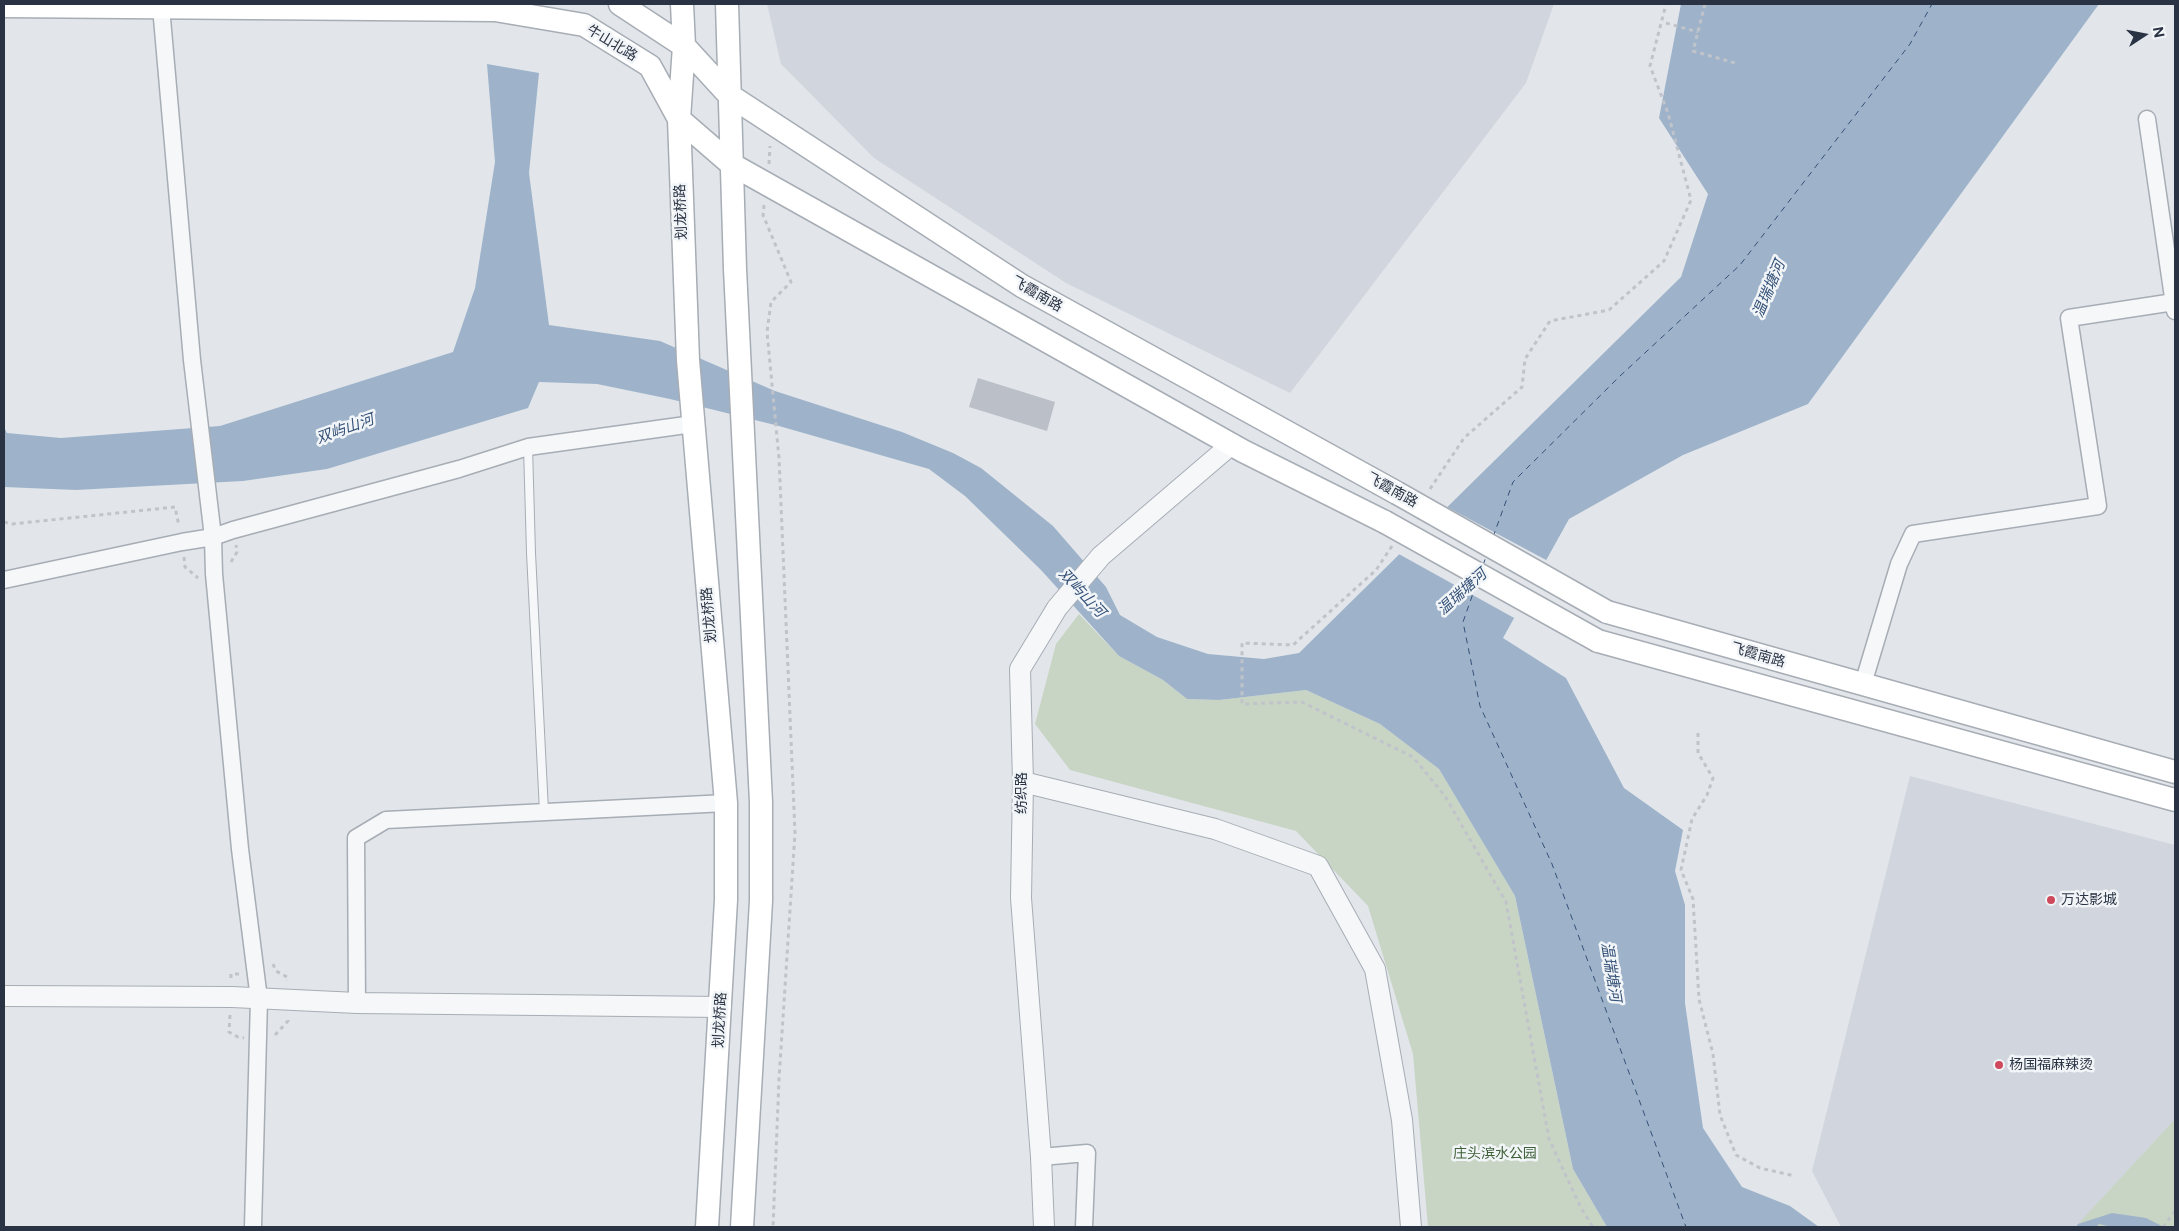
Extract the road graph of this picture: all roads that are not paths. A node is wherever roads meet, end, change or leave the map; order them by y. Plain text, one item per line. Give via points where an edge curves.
1 (620, 4) edge
2 (682, 4) edge
3 (727, 4) edge
4 (4, 6) edge
5 (161, 6) junction
6 (684, 46) junction
7 (729, 94) junction
8 (679, 119) junction
9 (2148, 119) dead end
10 (731, 164) junction
11 (2174, 306) edge
12 (693, 424) junction
13 (1232, 444) junction
14 (528, 447) junction
15 (213, 538) junction
16 (4, 580) edge
17 (1863, 684) junction
18 (2175, 772) edge
19 (1023, 782) junction
20 (2175, 800) edge
21 (726, 803) junction
22 (544, 811) junction
23 (4, 996) edge
24 (259, 999) junction
25 (357, 1002) junction
26 (721, 1007) junction
27 (1041, 1157) junction
28 (253, 1227) edge
29 (707, 1227) edge
30 (742, 1227) edge
31 (1044, 1227) edge
32 (1084, 1227) edge
33 (1410, 1227) edge

1 - 6 main road
2 - 6 main road, 划龙桥路
3 - 7 main road
4 - 5 main road, 牛山北路
5 - 8 main road, 牛山北路 via 495,10 584,25 650,66
5 - 15 street
6 - 7 main road, 飞霞南路
6 - 8 main road, 划龙桥路
7 - 10 main road
7 - 17 main road, 飞霞南路, bridge via 1022,286 1606,612
8 - 10 main road, 飞霞南路
8 - 12 main road, 划龙桥路 via 687,350
9 - 11 street
10 - 13 main road, 飞霞南路
10 - 30 main road via 761,802 761,901
11 - 17 street via 2069,318 2098,506 1913,534 1899,564
12 - 14 street
12 - 21 main road, 划龙桥路
13 - 19 street, 纺织路 via 1100,556 1057,608 1020,669
13 - 20 main road, 飞霞南路, bridge via 1385,522 1598,641
14 - 15 street
14 - 22 lane
15 - 16 street
15 - 24 street via 240,849
17 - 18 main road, 飞霞南路
19 - 27 street, 纺织路 via 1021,898
19 - 33 street via 1215,829 1318,866 1375,969 1402,1120
21 - 22 street
21 - 26 main road, 划龙桥路
22 - 25 street via 386,820 356,838
23 - 24 street
24 - 25 street
24 - 28 street
25 - 26 street
26 - 29 main road, 划龙桥路
27 - 31 street, 纺织路
27 - 32 street via 1087,1154

